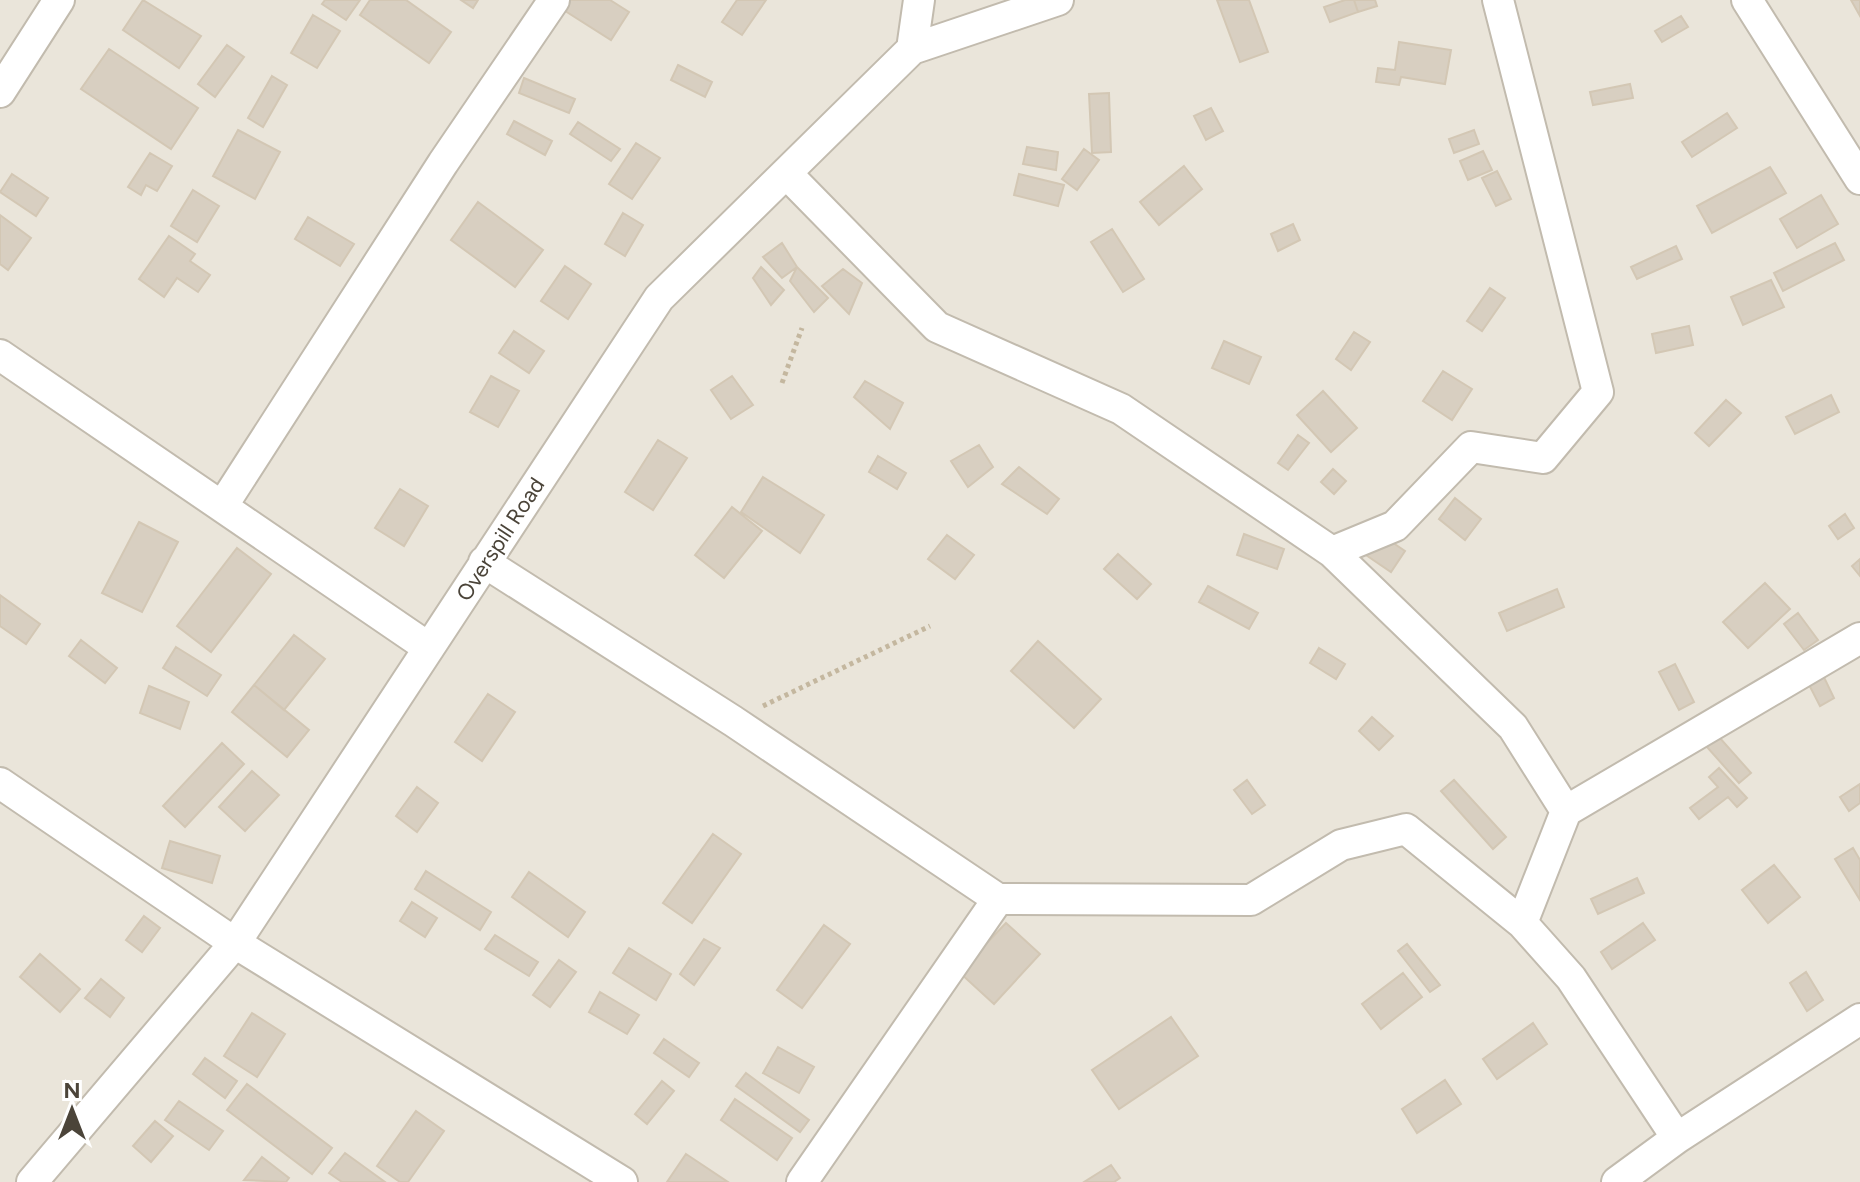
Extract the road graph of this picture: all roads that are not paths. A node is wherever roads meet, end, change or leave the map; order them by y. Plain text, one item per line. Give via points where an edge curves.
1 (59, 0) edge
2 (554, 0) edge
3 (919, 0) edge
4 (1058, 0) edge
5 (1498, 0) edge
6 (1747, 0) edge
7 (912, 49) junction
8 (0, 92) edge
9 (786, 173) junction
10 (1860, 179) edge
11 (0, 355) edge
12 (223, 505) junction
13 (1332, 552) junction
14 (484, 562) junction
15 (1860, 638) edge
16 (429, 648) junction
17 (0, 783) edge
18 (1566, 811) junction
19 (998, 899) junction
20 (1522, 923) junction
21 (235, 943) junction
22 (1860, 1019) edge
23 (1677, 1138) junction
24 (32, 1182) edge
25 (622, 1182) edge
26 (802, 1182) edge
27 (1617, 1182) edge

1 - 8 street
2 - 12 street
3 - 7 street
4 - 7 street, Overspill Road
5 - 13 street via 1598,392 1543,458 1471,447 1395,526
6 - 10 street
7 - 9 street, Overspill Road
9 - 13 street via 937,327 1121,409
9 - 14 street, Overspill Road via 659,298
11 - 12 street
12 - 16 street
13 - 18 street via 1513,727
14 - 16 street, Overspill Road
14 - 19 street
15 - 18 street
16 - 21 street, Overspill Road
17 - 21 street
18 - 20 street
19 - 20 street via 1251,900 1341,845 1406,829
19 - 26 street
20 - 23 street via 1571,978
21 - 24 street, Overspill Road
21 - 25 street
22 - 23 street
23 - 27 street

